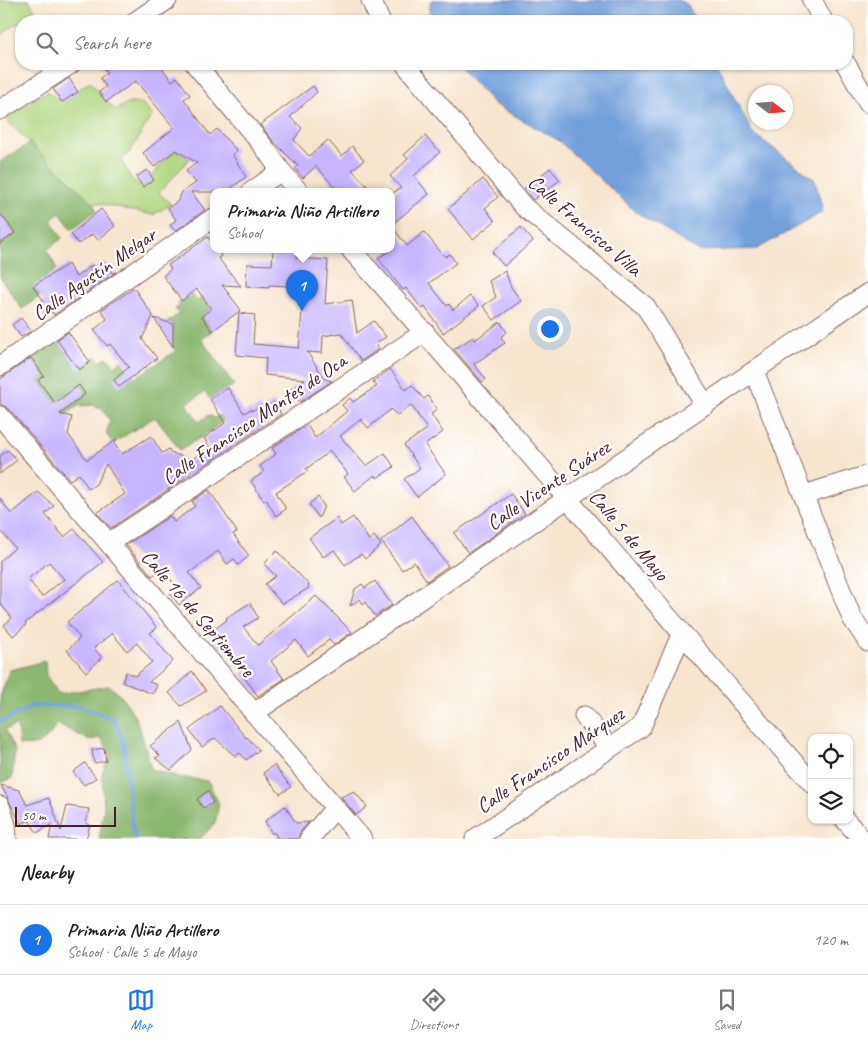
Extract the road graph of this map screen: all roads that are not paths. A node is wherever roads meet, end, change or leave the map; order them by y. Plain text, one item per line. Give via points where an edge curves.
1 (167, 0) edge
2 (371, 0) edge
3 (812, 0) edge
4 (151, 11) edge
5 (377, 15) edge
6 (820, 15) edge
7 (62, 70) edge
8 (200, 70) edge
9 (410, 70) edge
10 (849, 70) edge
11 (868, 103) edge
12 (0, 110) edge
13 (281, 171) junction
14 (257, 188) edge
15 (296, 188) edge
16 (210, 220) edge
17 (354, 253) edge
18 (868, 294) edge
19 (425, 332) junction
20 (0, 366) edge
21 (754, 372) junction
22 (706, 405) junction
23 (0, 416) edge
24 (868, 475) edge
25 (804, 495) junction
26 (568, 499) junction
27 (108, 543) junction
28 (860, 615) edge
29 (682, 633) junction
30 (868, 642) edge
31 (254, 713) junction
32 (584, 716) dead end
33 (610, 748) junction
34 (808, 779) edge
35 (0, 806) edge
36 (336, 808) junction
37 (849, 824) edge
38 (7, 839) edge
39 (309, 839) edge
40 (362, 839) edge
41 (475, 839) edge
42 (862, 839) edge

1 - 4 street
2 - 5 street
3 - 6 street
7 - 12 street
8 - 13 street
9 - 22 street, Calle Francisco Villa via 524,207 646,307
10 - 11 street
13 - 14 street
13 - 15 street
16 - 20 street, Calle Agustín Melgar
17 - 19 street, Calle 5 de Mayo
18 - 21 street, Calle Vicente Suárez
19 - 26 street, Calle 5 de Mayo
19 - 27 street, Calle Francisco Montes de Oca
21 - 22 street, Calle Vicente Suárez
21 - 25 street
22 - 26 street, Calle Vicente Suárez
23 - 27 street, Calle 16 de Septiembre
24 - 25 street
25 - 28 street
26 - 29 street, Calle 5 de Mayo
26 - 31 street, Calle Vicente Suárez
27 - 31 street, Calle 16 de Septiembre
28 - 30 street
29 - 33 street, Calle Francisco Márquez via 642,727
29 - 34 street, Calle 5 de Mayo
31 - 36 street, Calle 16 de Septiembre
32 - 33 street
33 - 41 street, Calle Francisco Márquez
35 - 38 street
36 - 39 street
36 - 40 street, Calle 16 de Septiembre
37 - 42 street

